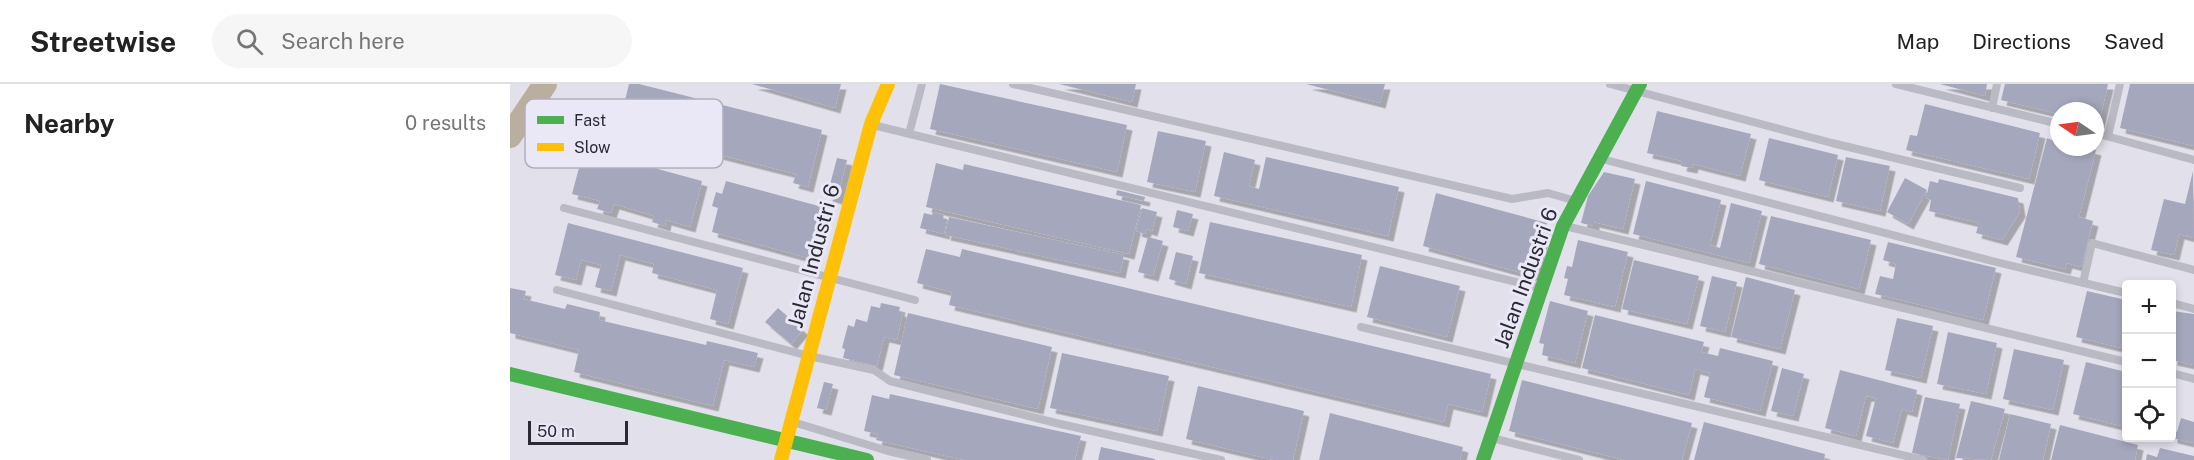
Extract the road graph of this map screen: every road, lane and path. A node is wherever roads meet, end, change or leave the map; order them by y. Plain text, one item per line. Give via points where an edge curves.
1 (888, 84) edge
2 (922, 84) edge
3 (1013, 84) edge
4 (1610, 84) edge
5 (1896, 84) edge
6 (1997, 84) edge
7 (2120, 84) edge
8 (1638, 88) edge
9 (1992, 108) junction
10 (2050, 122) edge
11 (871, 124) junction
12 (909, 134) junction
13 (2104, 135) edge
14 (2108, 136) junction
15 (1600, 158) junction
16 (2194, 160) edge
17 (2020, 188) dead end
18 (1577, 202) junction
19 (564, 208) dead end
20 (1563, 226) junction
21 (2194, 270) edge
22 (830, 278) junction
23 (2083, 283) junction
24 (1542, 289) junction
25 (557, 290) dead end
26 (2122, 292) edge
27 (915, 300) dead end
28 (2176, 304) edge
29 (2194, 309) edge
30 (1361, 327) dead end
31 (809, 356) junction
32 (2122, 361) edge
33 (1518, 363) junction
34 (510, 374) edge
35 (2176, 374) edge
36 (2194, 379) edge
37 (792, 422) junction
38 (1491, 438) junction
39 (787, 440) junction
40 (781, 460) edge
41 (867, 460) edge
42 (927, 460) edge
43 (1221, 460) edge
44 (1484, 460) edge
45 (1579, 460) edge
46 (1923, 460) edge

1 - 11 street, Jalan Industri 6
2 - 12 lane
3 - 18 lane via 1512,199 1548,193
4 - 8 lane
5 - 9 lane
6 - 9 lane
7 - 14 lane
8 - 15 street, Jalan Industri 6
8 - 17 lane
9 - 10 lane
11 - 12 lane
11 - 22 street, Jalan Industri 6
12 - 24 lane
13 - 14 lane
14 - 16 lane
15 - 18 street, Jalan Industri 6
15 - 23 lane
18 - 20 street, Jalan Industri 6
19 - 22 lane
20 - 24 street, Jalan Industri 6
20 - 32 lane
21 - 23 lane via 2092,243
22 - 27 lane
22 - 31 street, Jalan Industri 6
23 - 26 lane
24 - 33 street, Jalan Industri 6
25 - 31 lane
28 - 29 lane
30 - 33 lane
31 - 37 street, Jalan Industri 6
31 - 43 lane via 874,370 890,381 1056,423
33 - 38 street, Jalan Industri 6
33 - 46 lane
34 - 39 street
35 - 36 lane
37 - 39 street, Jalan Industri 6
37 - 42 lane
38 - 44 street, Jalan Industri 6
38 - 45 lane
39 - 40 street, Jalan Industri 6
39 - 41 street

